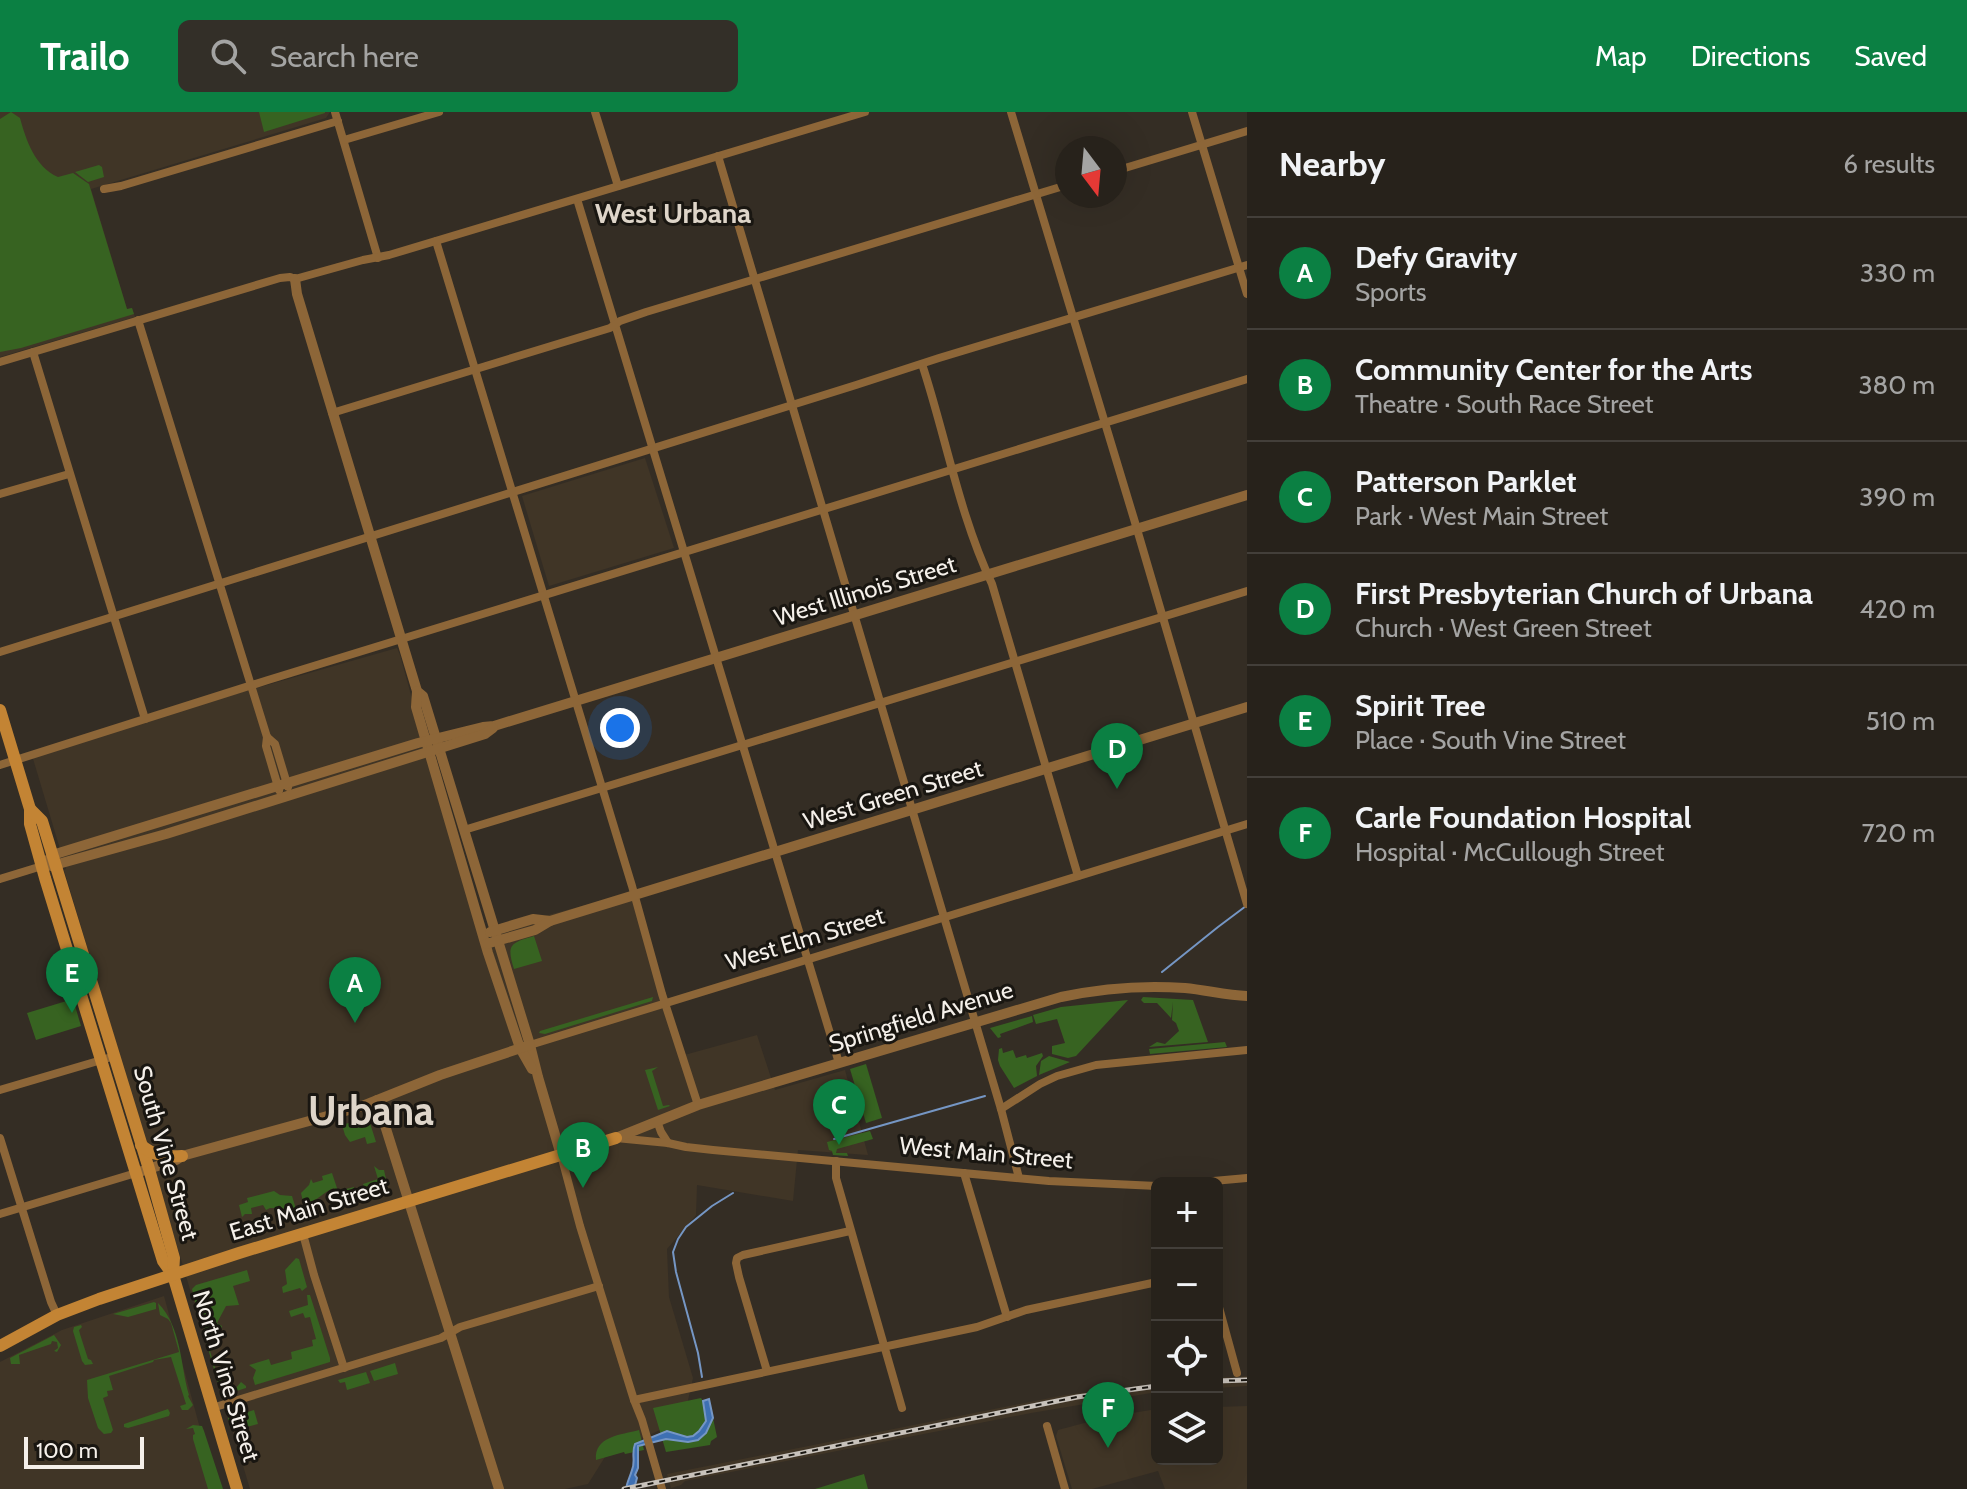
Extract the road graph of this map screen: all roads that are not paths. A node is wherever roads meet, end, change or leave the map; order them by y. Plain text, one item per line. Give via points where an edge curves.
1 (439, 112) edge
2 (595, 112) edge
3 (865, 112) edge
4 (1011, 112) edge
5 (1192, 112) edge
6 (848, 114) edge
7 (336, 116) edge
8 (1247, 131) edge
9 (344, 140) junction
10 (1202, 145) junction
11 (718, 156) junction
12 (1127, 167) edge
13 (618, 186) junction
14 (104, 189) dead end
15 (1055, 189) edge
16 (1036, 195) junction
17 (577, 199) junction
18 (436, 241) junction
19 (378, 258) junction
20 (1243, 266) edge
21 (295, 279) junction
22 (754, 279) junction
23 (1247, 294) edge
24 (1073, 317) junction
25 (138, 320) junction
26 (615, 324) junction
27 (33, 352) junction
28 (0, 362) edge
29 (922, 364) junction
30 (475, 369) junction
31 (1247, 379) edge
32 (791, 405) junction
33 (332, 413) junction
34 (1105, 423) junction
35 (652, 448) junction
36 (952, 470) junction
37 (69, 474) junction
38 (512, 492) junction
39 (0, 494) edge
40 (1247, 495) edge
41 (823, 510) junction
42 (1137, 529) junction
43 (369, 536) junction
44 (684, 552) junction
45 (987, 575) junction
46 (219, 582) junction
47 (1247, 591) edge
48 (544, 596) junction
49 (854, 615) junction
50 (114, 616) junction
51 (1163, 617) junction
52 (400, 640) junction
53 (0, 652) edge
54 (716, 658) junction
55 (1015, 662) junction
56 (251, 685) junction
57 (575, 701) junction
58 (879, 703) junction
59 (1247, 707) edge
60 (0, 710) edge
61 (145, 719) junction
62 (1194, 723) junction
63 (433, 745) junction
64 (743, 746) junction
65 (15, 761) junction
66 (0, 765) edge
67 (1047, 769) junction
68 (282, 785) junction
69 (602, 789) junction
70 (286, 797) junction
71 (30, 809) junction
72 (912, 810) junction
73 (1247, 824) edge
74 (464, 830) junction
75 (1225, 831) junction
76 (98, 847) junction
77 (775, 853) junction
78 (54, 860) junction
79 (42, 866) junction
80 (1078, 876) junction
81 (0, 879) edge
82 (634, 896) junction
83 (1246, 902) edge
84 (944, 917) junction
85 (66, 923) junction
86 (496, 936) junction
87 (484, 939) junction
88 (808, 959) junction
89 (1247, 996) edge
90 (666, 1003) junction
91 (975, 1022) junction
92 (525, 1046) junction
93 (1247, 1050) edge
94 (108, 1058) junction
95 (839, 1063) junction
96 (0, 1090) edge
97 (377, 1100) junction
98 (698, 1105) junction
99 (1001, 1109) junction
100 (657, 1121) junction
101 (0, 1138) edge
102 (616, 1138) junction
103 (668, 1143) junction
104 (141, 1145) junction
105 (561, 1155) junction
106 (182, 1156) junction
107 (836, 1161) junction
108 (142, 1171) junction
109 (964, 1173) junction
110 (1019, 1178) junction
111 (1247, 1178) edge
112 (1223, 1180) edge
113 (1151, 1186) edge
114 (408, 1201) junction
115 (22, 1207) junction
116 (0, 1214) edge
117 (850, 1231) junction
118 (303, 1234) junction
119 (173, 1275) junction
120 (1151, 1283) edge
121 (599, 1286) junction
122 (57, 1315) junction
123 (1007, 1317) junction
124 (1223, 1321) edge
125 (450, 1332) junction
126 (0, 1346) edge
127 (884, 1346) junction
128 (344, 1368) junction
129 (767, 1371) junction
130 (1237, 1373) dead end
131 (634, 1400) junction
132 (212, 1408) junction
133 (902, 1408) dead end
134 (1047, 1426) dead end
135 (237, 1489) edge
136 (499, 1489) edge
137 (662, 1489) edge
138 (1065, 1489) edge

1 - 9 street
2 - 13 street
3 - 6 street
4 - 16 street
5 - 10 street
6 - 11 street
7 - 9 street
7 - 14 street
8 - 10 street
9 - 19 street
10 - 12 street
10 - 20 street
11 - 13 street
11 - 22 street
13 - 17 street
15 - 16 street
16 - 22 street
16 - 24 street
17 - 18 street
17 - 26 street
18 - 19 street
18 - 30 street
19 - 21 street
20 - 23 street
20 - 24 street
21 - 25 street via 280,278
21 - 33 street
22 - 26 street
22 - 32 street
24 - 29 street
24 - 34 street
25 - 27 street
25 - 46 street
26 - 30 street
26 - 35 street
27 - 28 street
27 - 37 street
29 - 32 street
29 - 36 street
30 - 33 street
30 - 38 street
31 - 34 street
32 - 35 street
32 - 41 street
33 - 43 street
34 - 36 street
34 - 42 street
35 - 38 street
35 - 44 street
36 - 41 street
36 - 45 street
37 - 39 street
37 - 50 street
38 - 43 street
38 - 48 street
40 - 42 street, West Illinois Street
41 - 44 street
41 - 49 street
42 - 45 street, West Illinois Street
42 - 51 street
43 - 46 street
43 - 52 street
44 - 48 street
44 - 54 street
45 - 49 street, West Illinois Street
45 - 55 street
46 - 50 street
46 - 56 street
47 - 51 street
48 - 52 street
48 - 57 street
49 - 54 street, West Illinois Street
49 - 58 street
50 - 53 street
50 - 61 street
51 - 55 street
51 - 62 street
52 - 56 street
52 - 63 street via 423,696
54 - 57 street, West Illinois Street
54 - 64 street
55 - 58 street
55 - 67 street
56 - 61 street
56 - 68 street via 267,737 275,744
57 - 63 street, West Illinois Street via 494,726 485,734
57 - 69 street
58 - 64 street
58 - 72 street
59 - 62 street, West Green Street
60 - 65 main road, South Vine Street
61 - 65 street
62 - 67 street, West Green Street
62 - 75 street
63 - 68 street, West Illinois Street
63 - 70 street, West Illinois Street
63 - 74 street
63 - 87 street
64 - 69 street
64 - 77 street
65 - 66 street
65 - 71 main road, South Vine Street
67 - 72 street, West Green Street
67 - 80 street
68 - 70 street
68 - 76 street, West Illinois Street
69 - 74 street
69 - 82 street
70 - 76 street, West Illinois Street via 156,837
71 - 78 main road, South Vine Street via 42,821
71 - 79 main road, South Vine Street
72 - 77 street, West Green Street
72 - 84 street
73 - 75 street, West Elm Street
74 - 86 street
75 - 80 street, West Elm Street
75 - 83 street
76 - 78 street
77 - 82 street, West Green Street
77 - 88 street
78 - 79 street
78 - 85 main road, South Vine Street
79 - 81 street
79 - 85 main road, South Vine Street
80 - 84 street, West Elm Street
82 - 86 street, West Green Street via 550,921 533,919
82 - 90 street
84 - 88 street, West Elm Street
84 - 91 street
85 - 94 main road, South Vine Street
86 - 87 street, West Green Street
86 - 92 street
87 - 92 street
88 - 90 street, West Elm Street
88 - 95 street
89 - 91 street, Springfield Avenue via 1116,987
90 - 92 street, West Elm Street
90 - 98 street
91 - 95 street, Springfield Avenue
91 - 99 street
92 - 97 street, West Elm Street
92 - 105 street
93 - 99 street via 1096,1065 1040,1084
94 - 96 street
94 - 104 main road, South Vine Street
94 - 108 main road, South Vine Street
95 - 98 street, Springfield Avenue
97 - 106 street, West Elm Street
97 - 114 street
98 - 100 street, Springfield Avenue
99 - 110 street
100 - 102 street, Springfield Avenue
100 - 103 street
101 - 115 street
102 - 103 street, West Main Street
102 - 105 main road, West Main Street
103 - 107 street, West Main Street
104 - 106 main road via 156,1154
104 - 108 main road, South Vine Street
105 - 114 main road, West Main Street
105 - 121 street
106 - 108 street, West Elm Street
107 - 109 street, West Main Street
107 - 117 street
108 - 115 street
108 - 119 main road, South Vine Street via 174,1258
109 - 110 street, West Main Street
109 - 123 street
110 - 113 street, West Main Street
111 - 112 street
114 - 118 main road, East Main Street
114 - 125 street
115 - 116 street
115 - 122 street
117 - 127 street
117 - 129 street via 737,1258
118 - 119 main road, East Main Street
118 - 128 street
119 - 122 main road, East Main Street
119 - 132 main road, North Vine Street
120 - 123 street
121 - 125 street
121 - 131 street
122 - 126 main road, East Main Street
123 - 127 street
124 - 130 street
125 - 128 street
125 - 136 street
127 - 129 street
127 - 133 street
128 - 132 street
129 - 131 street
131 - 137 street
132 - 135 main road, North Vine Street
134 - 138 street

